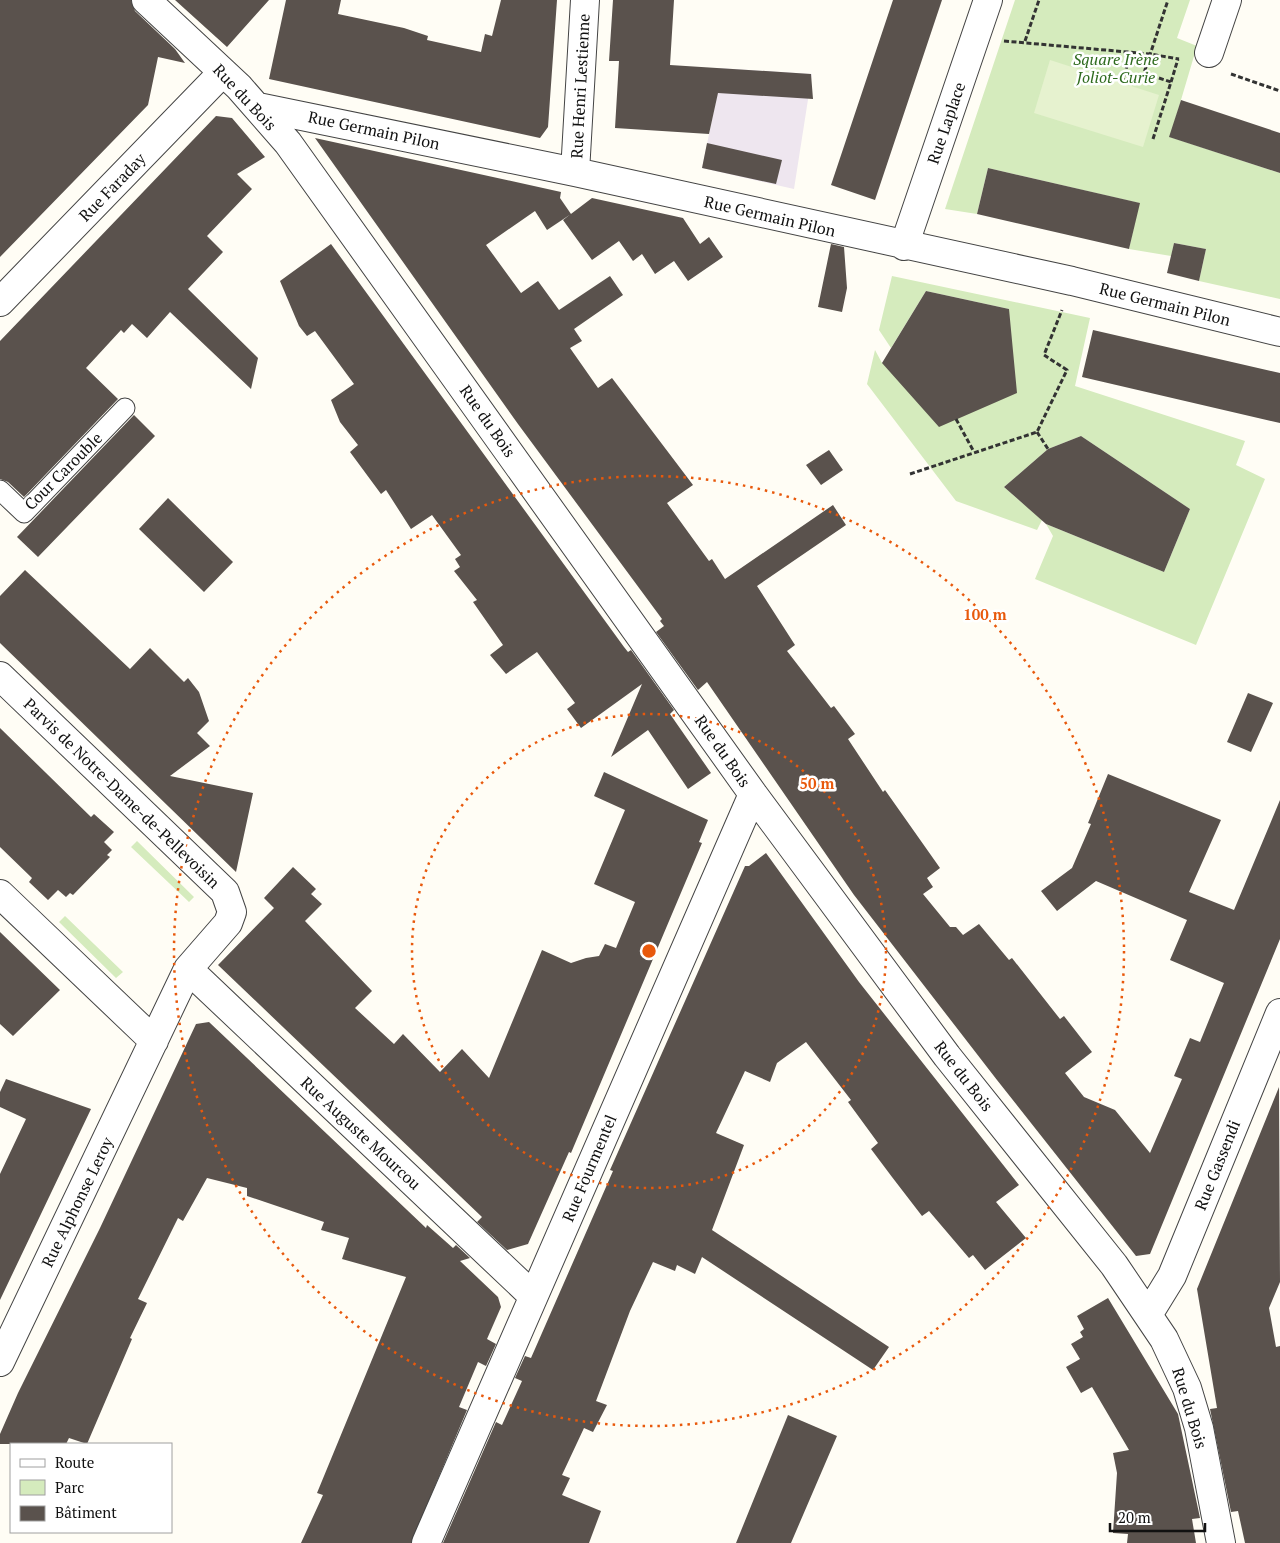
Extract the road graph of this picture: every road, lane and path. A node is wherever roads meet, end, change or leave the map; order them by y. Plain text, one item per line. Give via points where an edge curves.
1 (146, 0) edge
2 (586, 0) edge
3 (988, 0) edge
4 (1039, 0) edge
5 (1168, 0) edge
6 (1228, 0) edge
7 (974, 41) junction
8 (1025, 41) junction
9 (1132, 52) junction
10 (1150, 54) junction
11 (1197, 57) junction
12 (1178, 59) junction
13 (223, 72) junction
14 (1171, 82) junction
15 (1122, 83) dead end
16 (1280, 91) edge
17 (258, 107) junction
18 (1153, 139) dead end
19 (575, 172) junction
20 (904, 246) junction
21 (1072, 282) junction
22 (0, 302) edge
23 (1280, 332) edge
24 (125, 408) dead end
25 (956, 419) dead end
26 (1037, 432) junction
27 (1048, 449) dead end
28 (974, 452) junction
29 (910, 474) dead end
30 (0, 490) edge
31 (0, 676) edge
32 (754, 794) junction
33 (0, 894) edge
34 (188, 969) junction
35 (1280, 1013) edge
36 (154, 1041) junction
37 (534, 1296) junction
38 (1148, 1315) junction
39 (0, 1362) edge
40 (426, 1543) edge
41 (1221, 1543) edge

1 - 13 street, Rue du Bois
2 - 19 street, Rue Henri Lestienne
3 - 7 street, Rue Laplace
4 - 8 path
5 - 10 path
6 - 11 street
7 - 8 path
7 - 20 street, Rue Laplace
8 - 9 path
9 - 10 path
9 - 15 path
10 - 12 path
10 - 14 path via 1144,73
11 - 12 path
11 - 16 path via 1206,65
12 - 14 path
13 - 17 street, Rue du Bois
13 - 22 street, Rue Faraday
14 - 18 path
17 - 19 street, Rue Germain Pilon
17 - 32 street, Rue du Bois via 359,240
19 - 20 street, Rue Germain Pilon
20 - 21 street, Rue Germain Pilon
21 - 23 street, Rue Germain Pilon
21 - 26 path via 1044,355 1067,370
24 - 30 lane, Cour Carouble via 24,513
25 - 28 path
26 - 27 path
26 - 28 path
28 - 29 path
31 - 34 street, Parvis de Notre-Dame-de-Pellevoisin via 226,892 232,912 228,923
32 - 37 street, Rue Fourmentel
32 - 38 street, Rue du Bois via 947,1056 1114,1265
33 - 36 street
34 - 36 street, Parvis de Notre-Dame-de-Pellevoisin
34 - 37 street, Rue Auguste Mourcou
35 - 38 street, Rue Gassendi via 1172,1276
36 - 39 street, Rue Alphonse Leroy
37 - 40 street, Rue Fourmentel
38 - 41 street, Rue du Bois via 1176,1360 1200,1428

